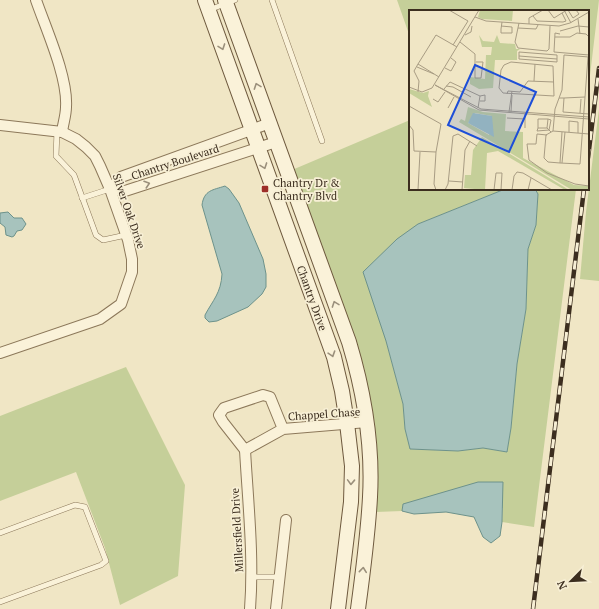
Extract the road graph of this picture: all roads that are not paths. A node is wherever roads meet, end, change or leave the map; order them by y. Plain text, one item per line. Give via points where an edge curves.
1 (36, 0) edge
2 (272, 0) edge
3 (229, 1) edge
4 (207, 5) edge
5 (270, 123) junction
6 (0, 125) edge
7 (251, 129) junction
8 (59, 131) junction
9 (322, 141) dead end
10 (276, 142) junction
11 (258, 148) junction
12 (110, 189) junction
13 (82, 198) junction
14 (126, 235) junction
15 (0, 353) edge
16 (367, 422) junction
17 (347, 423) junction
18 (283, 429) junction
19 (245, 450) junction
20 (286, 520) dead end
21 (0, 532) edge
22 (251, 577) junction
23 (279, 577) junction
24 (0, 602) edge
25 (250, 609) edge
26 (276, 609) edge
27 (338, 609) edge
28 (358, 609) edge

1 - 8 street via 66,90 66,108
2 - 9 lane
3 - 4 lane
5 -> 3 street, Chantry Drive
4 -> 7 street, Chantry Drive
5 - 7 street, Chantry Boulevard
5 - 10 street, Chantry Drive
6 - 8 street
7 - 11 street, Chantry Drive
7 - 12 street, Chantry Boulevard via 121,176
8 - 12 street, Silver Oak Drive via 76,139 94,156
8 - 13 lane via 56,156 74,175
10 - 11 street, Chantry Boulevard
16 -> 10 street, Chantry Drive via 349,342
12 -> 11 street, Chantry Boulevard via 125,191
11 -> 17 street, Chantry Drive via 334,357
12 - 13 lane
12 - 14 street, Silver Oak Drive
13 - 14 lane via 96,235 103,240
14 - 15 street, Silver Oak Drive via 132,259 132,272 121,304 100,319
16 - 17 street, Chappel Chase
28 -> 16 street, Chantry Drive via 370,497
17 - 18 street, Chappel Chase
17 -> 27 street, Chantry Drive via 352,466 351,502
18 - 19 street, Chappel Chase
18 - 19 street, Chappel Chase via 270,397 263,395 224,408 219,415
19 - 22 street, Millersfield Drive
20 - 23 street
21 - 24 lane via 75,505 85,507 106,561
22 - 23 lane
22 - 25 street, Millersfield Drive
23 - 26 street

